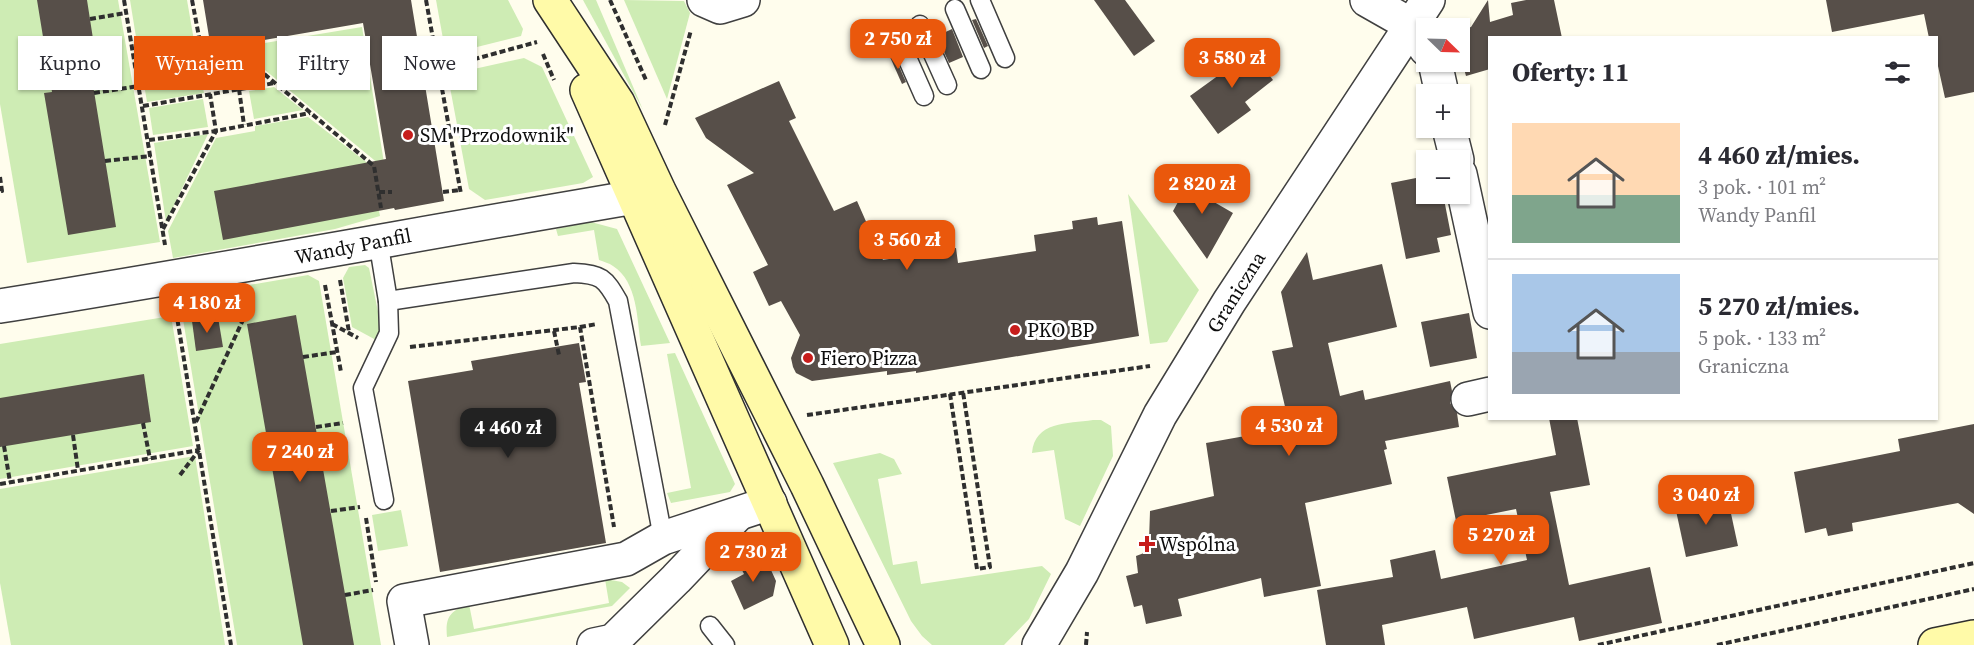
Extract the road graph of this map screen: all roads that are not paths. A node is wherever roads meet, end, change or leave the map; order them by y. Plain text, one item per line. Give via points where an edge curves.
1 (548, 0) edge
2 (743, 0) edge
3 (980, 0) edge
4 (1367, 0) edge
5 (955, 9) dead end
6 (699, 10) edge
7 (1416, 22) edge
8 (920, 25) dead end
9 (1416, 34) edge
10 (897, 35) dead end
11 (1005, 58) dead end
12 (981, 69) dead end
13 (947, 85) dead end
14 (924, 96) dead end
15 (647, 194) junction
16 (1467, 204) edge
17 (380, 226) junction
18 (388, 301) junction
19 (1488, 303) edge
20 (0, 306) edge
21 (790, 452) junction
22 (754, 467) junction
23 (807, 485) junction
24 (384, 500) dead end
25 (770, 503) junction
26 (738, 513) junction
27 (663, 538) junction
28 (1082, 572) junction
29 (710, 626) dead end
30 (1974, 637) edge
31 (412, 645) edge
32 (594, 645) edge
33 (725, 645) edge
34 (832, 645) edge
35 (883, 645) edge
36 (1039, 645) edge
37 (1066, 645) edge
38 (1935, 645) edge

1 - 15 street via 618,103
2 - 6 street
3 - 11 lane
4 - 7 street, Graniczna
5 - 12 lane
8 - 13 lane
9 - 28 street, Graniczna via 1217,321 1160,415
10 - 14 lane
15 - 17 street, Wandy Panfil
15 - 21 street via 735,338
15 - 22 street
16 - 19 street
17 - 18 lane
17 - 20 street, Wandy Panfil via 351,247
18 - 24 lane via 389,333 363,388
18 - 27 lane via 574,273 592,274 608,282 618,301
21 - 22 street
21 - 23 street
22 - 25 street
23 - 25 street
23 - 35 street
25 - 26 street
25 - 34 street
26 - 27 street
26 - 32 street via 613,641
27 - 31 street via 626,559 404,601
28 - 36 street, Graniczna
28 - 37 street, Graniczna
29 - 33 lane
30 - 38 street

